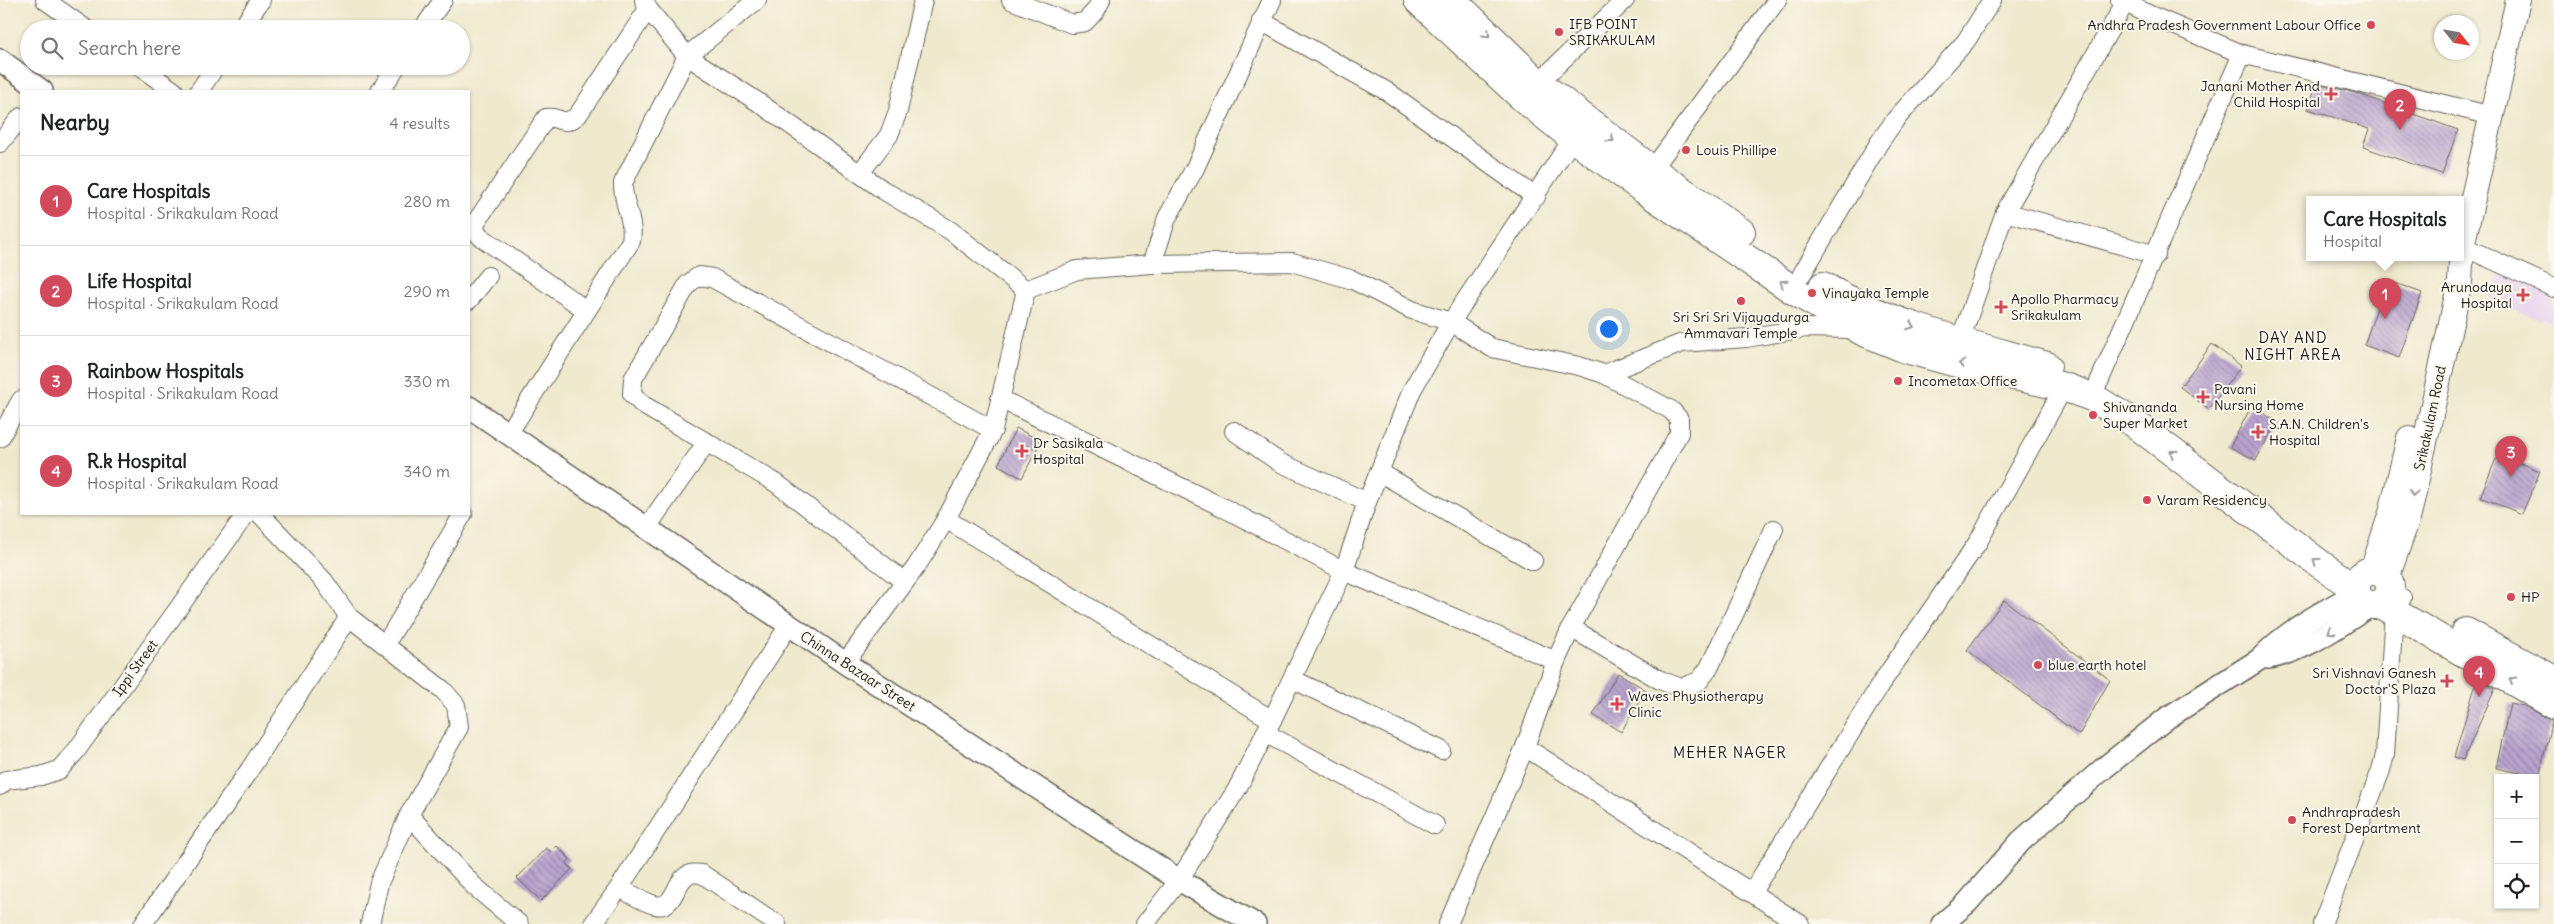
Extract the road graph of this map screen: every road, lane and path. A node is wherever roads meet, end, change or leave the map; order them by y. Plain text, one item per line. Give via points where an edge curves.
1 (45, 0) edge
2 (261, 0) edge
3 (443, 0) edge
4 (757, 0) edge
5 (923, 0) edge
6 (1011, 0) edge
7 (1101, 0) edge
8 (1272, 0) edge
9 (1418, 0) edge
10 (1452, 0) edge
11 (1625, 0) edge
12 (1777, 0) edge
13 (1992, 0) edge
14 (2518, 0) edge
15 (2122, 2) edge
16 (646, 4) edge
17 (73, 20) edge
18 (247, 20) edge
19 (429, 20) edge
20 (1261, 21) junction
21 (2242, 54) junction
22 (687, 56) junction
23 (0, 60) edge
24 (20, 75) edge
25 (20, 75) edge
26 (152, 75) edge
27 (210, 75) edge
28 (391, 75) edge
29 (1538, 83) junction
30 (41, 90) edge
31 (173, 90) edge
32 (200, 90) edge
33 (381, 90) edge
34 (2492, 116) junction
35 (20, 118) edge
36 (1574, 138) junction
37 (0, 143) edge
38 (1652, 170) junction
39 (860, 173) junction
40 (1536, 197) junction
41 (2005, 212) junction
42 (2464, 237) edge
43 (2156, 255) junction
44 (2464, 255) edge
45 (2457, 261) edge
46 (1152, 264) junction
47 (1802, 274) junction
48 (488, 276) dead end
49 (2554, 288) edge
50 (1026, 290) junction
51 (470, 299) edge
52 (586, 310) junction
53 (1451, 322) junction
54 (1870, 322) junction
55 (1960, 341) junction
56 (1604, 374) junction
57 (2099, 382) junction
58 (2064, 387) junction
59 (1000, 399) junction
60 (20, 402) edge
61 (470, 408) edge
62 (993, 430) junction
63 (1234, 431) dead end
64 (508, 434) junction
65 (0, 438) edge
66 (707, 442) junction
67 (1379, 472) junction
68 (1367, 502) junction
69 (245, 515) edge
70 (261, 515) edge
71 (462, 515) edge
72 (946, 519) junction
73 (647, 527) junction
74 (1774, 529) dead end
75 (1533, 561) dead end
76 (1344, 571) junction
77 (905, 582) junction
78 (2377, 591) junction
79 (349, 617) junction
80 (789, 625) junction
81 (1571, 628) junction
82 (385, 645) junction
83 (1556, 661) junction
84 (845, 664) junction
85 (1292, 679) junction
86 (2554, 680) edge
87 (2554, 705) edge
88 (1269, 727) junction
89 (1525, 747) junction
90 (1441, 750) dead end
91 (0, 786) edge
92 (409, 816) junction
93 (1435, 825) dead end
94 (1179, 880) junction
95 (619, 888) junction
96 (1752, 892) junction
97 (143, 924) edge
98 (370, 924) edge
99 (519, 924) edge
100 (593, 924) edge
101 (777, 924) edge
102 (1145, 924) edge
103 (1255, 924) edge
104 (1448, 924) edge
105 (1800, 924) edge
106 (1942, 924) edge
107 (2322, 924) edge

1 - 17 street
2 - 18 street
3 - 19 street
4 - 22 street
5 - 39 street via 898,111 889,135
6 - 7 street via 1072,24 1085,22
8 - 20 street
9 - 36 main road via 1522,97
10 -> 29 main road
11 - 29 street
12 - 38 street
13 - 47 street via 1966,41 1895,120
14 - 34 main road, Srikakulam Road
15 - 21 street
15 - 41 street
16 - 22 street
16 - 52 street via 578,115 562,122 546,118 476,222 475,230 481,237
20 - 40 street via 1388,92
20 - 46 street via 1195,168 1167,218
21 - 34 street
21 - 43 street
22 - 39 street
22 - 52 street via 623,183 623,196 634,229 631,241
23 - 24 street
25 - 30 street
26 - 31 street
27 - 32 street
28 - 33 street
29 -> 38 main road
34 - 42 main road, Srikakulam Road
35 - 37 street
36 - 40 street
54 -> 36 main road via 1793,290
38 - 47 main road
39 - 50 street via 951,231
40 - 53 street
41 - 43 street
41 - 55 street
43 - 57 street
44 - 49 street
45 - 78 main road, Srikakulam Road via 2449,280 2391,513
46 - 50 street via 1078,270
46 - 53 street via 1292,262 1353,280 1412,310
47 - 54 main road via 1854,304
48 - 51 street
50 - 59 street
52 - 64 street
53 - 56 street via 1492,348
53 - 67 street via 1412,390
54 -> 55 main road via 1920,330
54 - 56 street via 1682,343
58 -> 54 main road via 1906,349
55 - 57 main road
56 - 81 street via 1671,410 1680,420 1679,433
57 - 78 main road via 2135,401
78 -> 58 main road via 2320,564 2134,423 2092,397
58 - 96 street via 1978,542 1882,682
59 - 62 street
59 - 76 street via 1222,507
60 - 65 street
61 - 64 street, Chinna Bazaar Street
62 - 66 street via 712,278 698,276 688,284 632,379 632,394 643,405
62 - 72 street
63 - 68 street via 1280,462
64 - 73 street, Chinna Bazaar Street
66 - 73 street
66 - 77 street via 776,483
67 - 68 street
67 - 75 street
68 - 76 street
69 - 91 street, Ippi Street via 70,758 59,770 41,776 6,780
70 - 79 street via 324,581
71 - 82 street
72 - 77 street
72 - 88 street
73 - 80 street, Chinna Bazaar Street
74 - 81 street via 1709,668 1699,681 1681,688 1660,680
76 - 83 street
76 - 85 street
77 - 84 street
78 - 86 main road
87 -> 78 main road
78 - 106 street via 2325,635 2278,657 2260,659 2167,718 2021,841 1968,903
78 - 107 street via 2382,770
79 - 82 street
79 - 97 street
80 - 84 street, Chinna Bazaar Street
80 - 95 street
81 - 83 street
82 - 92 street via 444,690 456,705 459,727
83 - 89 street
84 - 94 street, Chinna Bazaar Street
85 - 88 street
85 - 90 street
88 - 93 street
88 - 94 street via 1237,789
89 - 96 street
89 - 104 street
92 - 98 street via 379,883
92 - 99 street via 474,886
94 - 102 street
94 - 103 street, Chinna Bazaar Street
95 - 100 street
95 - 101 street via 655,905 664,905 672,899 684,878 702,874
96 - 105 street

